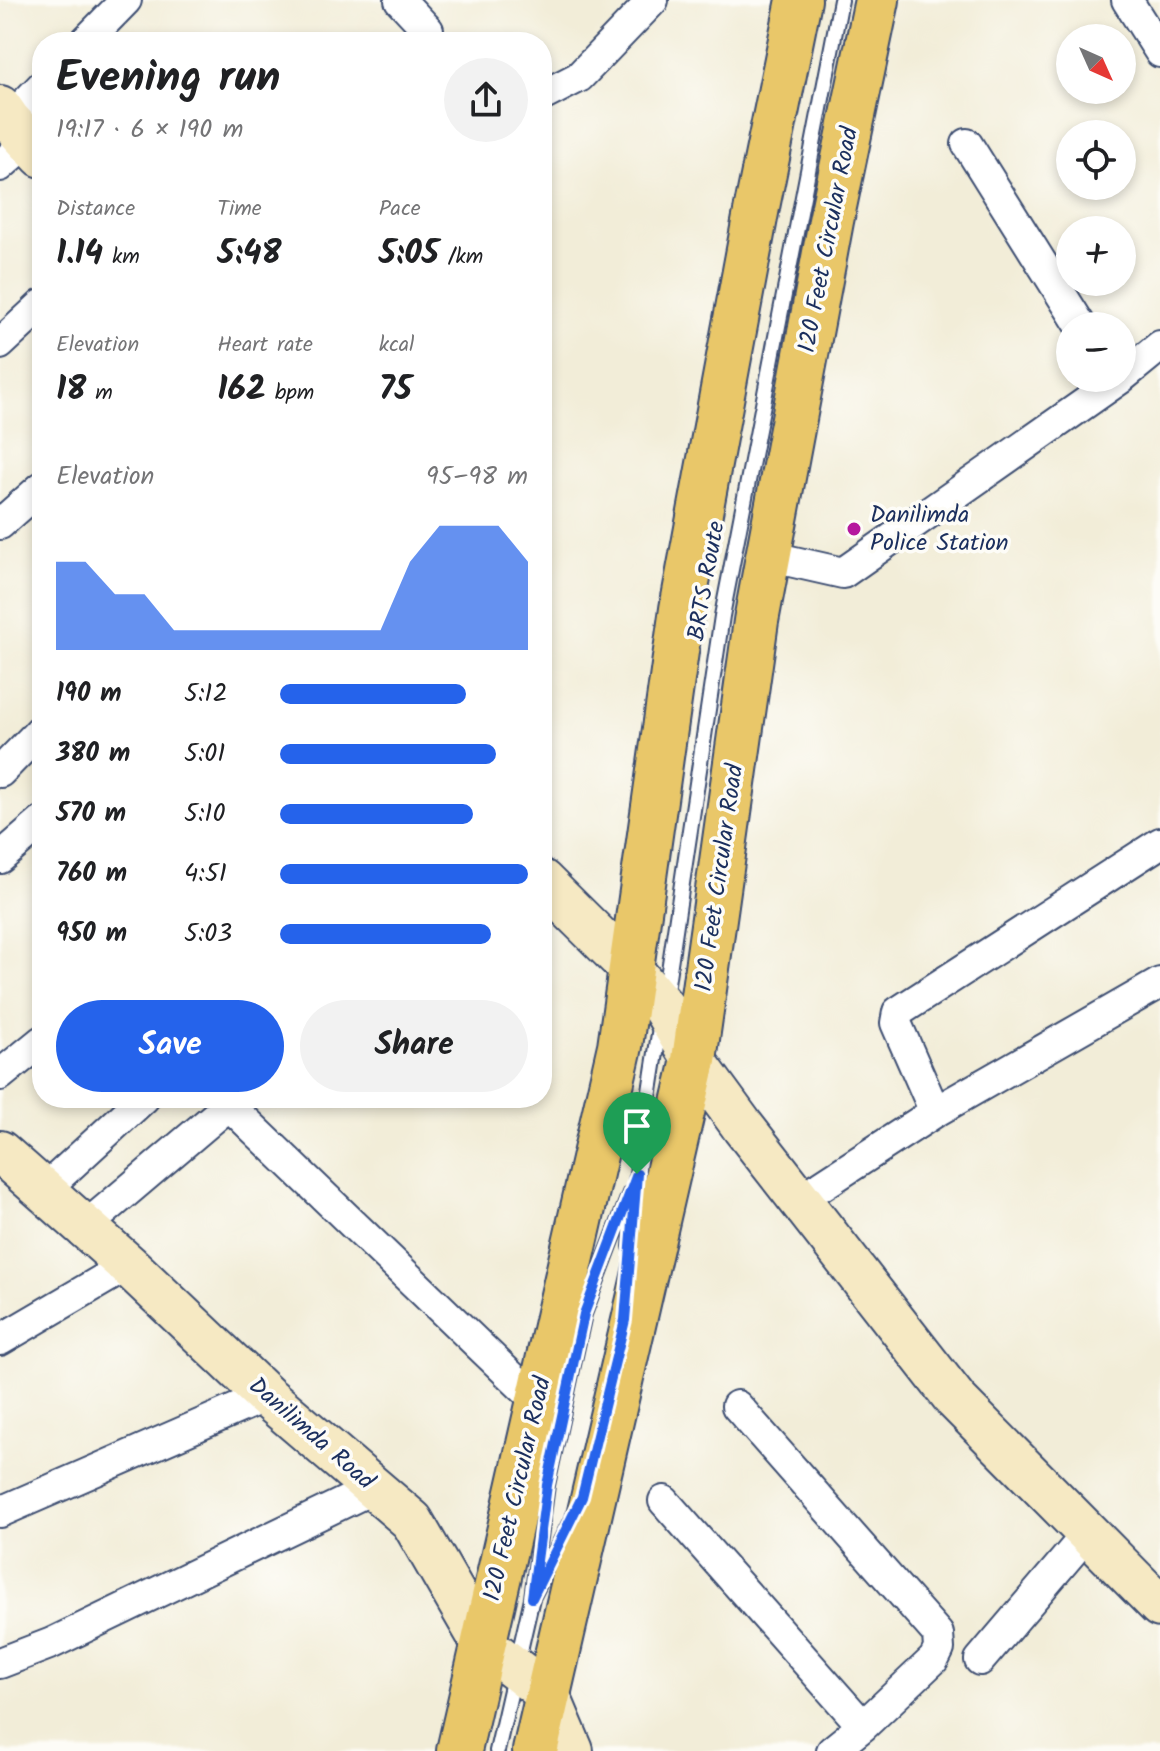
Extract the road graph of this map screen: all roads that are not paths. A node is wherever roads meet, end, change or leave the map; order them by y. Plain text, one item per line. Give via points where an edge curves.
1 (126, 0) edge
2 (400, 0) edge
3 (653, 0) edge
4 (799, 0) edge
5 (841, 0) edge
6 (877, 0) edge
7 (1127, 0) edge
8 (95, 32) edge
9 (424, 32) edge
10 (1160, 52) edge
11 (552, 91) edge
12 (32, 106) edge
13 (16, 138) edge
14 (967, 144) dead end
15 (1072, 312) edge
16 (32, 314) edge
17 (0, 344) edge
18 (1160, 346) edge
19 (1136, 365) edge
20 (1100, 392) edge
21 (32, 496) edge
22 (0, 524) edge
23 (769, 553) junction
24 (32, 739) edge
25 (0, 772) edge
26 (32, 831) edge
27 (1160, 843) edge
28 (0, 858) edge
29 (552, 891) edge
30 (631, 969) junction
31 (1160, 983) edge
32 (663, 1007) junction
33 (32, 1049) edge
34 (694, 1060) junction
35 (0, 1075) edge
36 (133, 1108) edge
37 (226, 1108) edge
38 (239, 1108) edge
39 (935, 1112) junction
40 (0, 1152) edge
41 (637, 1174) junction
42 (44, 1190) junction
43 (801, 1199) junction
44 (85, 1227) junction
45 (128, 1265) junction
46 (0, 1340) edge
47 (266, 1396) junction
48 (538, 1402) junction
49 (737, 1406) dead end
50 (374, 1488) junction
51 (664, 1501) dead end
52 (0, 1512) edge
53 (1088, 1533) junction
54 (532, 1598) junction
55 (1160, 1606) edge
56 (980, 1660) dead end
57 (0, 1663) edge
58 (516, 1669) junction
59 (863, 1726) junction
60 (468, 1751) edge
61 (535, 1751) edge
62 (572, 1751) edge
63 (832, 1751) edge

1 - 8 street
2 - 9 street
3 - 11 street via 579,77
4 - 30 main road, 120 Feet Circular Road via 682,609
5 - 32 lane, BRTS Route via 722,616
6 - 23 main road, 120 Feet Circular Road
7 - 10 street
12 - 13 street
14 - 15 street
16 - 17 street
18 - 19 street
20 - 23 street via 843,573
21 - 22 street
23 - 34 main road, 120 Feet Circular Road
24 - 25 street
26 - 28 street
27 - 39 street via 898,1012 896,1023
29 - 30 street
30 - 32 street
30 - 48 main road, 120 Feet Circular Road via 620,1046
31 - 39 street
32 - 34 street
32 - 41 lane, BRTS Route
33 - 35 street
34 - 43 street
34 - 58 main road, 120 Feet Circular Road
36 - 42 street
37 - 44 street
38 - 48 street
39 - 43 street
40 - 42 street, Danilimda Road
41 - 54 lane via 584,1314 547,1485
41 - 54 lane via 625,1320 582,1497
42 - 44 street, Danilimda Road
43 - 53 street via 956,1400
44 - 45 street, Danilimda Road
45 - 46 street
45 - 47 street, Danilimda Road
47 - 50 street, Danilimda Road
47 - 52 street
48 - 58 main road, 120 Feet Circular Road
49 - 59 street via 938,1634 934,1659
50 - 57 street
50 - 58 street, Danilimda Road via 412,1521
51 - 59 street
53 - 55 street
53 - 56 street
54 - 58 lane
58 - 60 main road, 120 Feet Circular Road
58 - 61 main road, 120 Feet Circular Road
58 - 62 street, Danilimda Road
59 - 63 street

